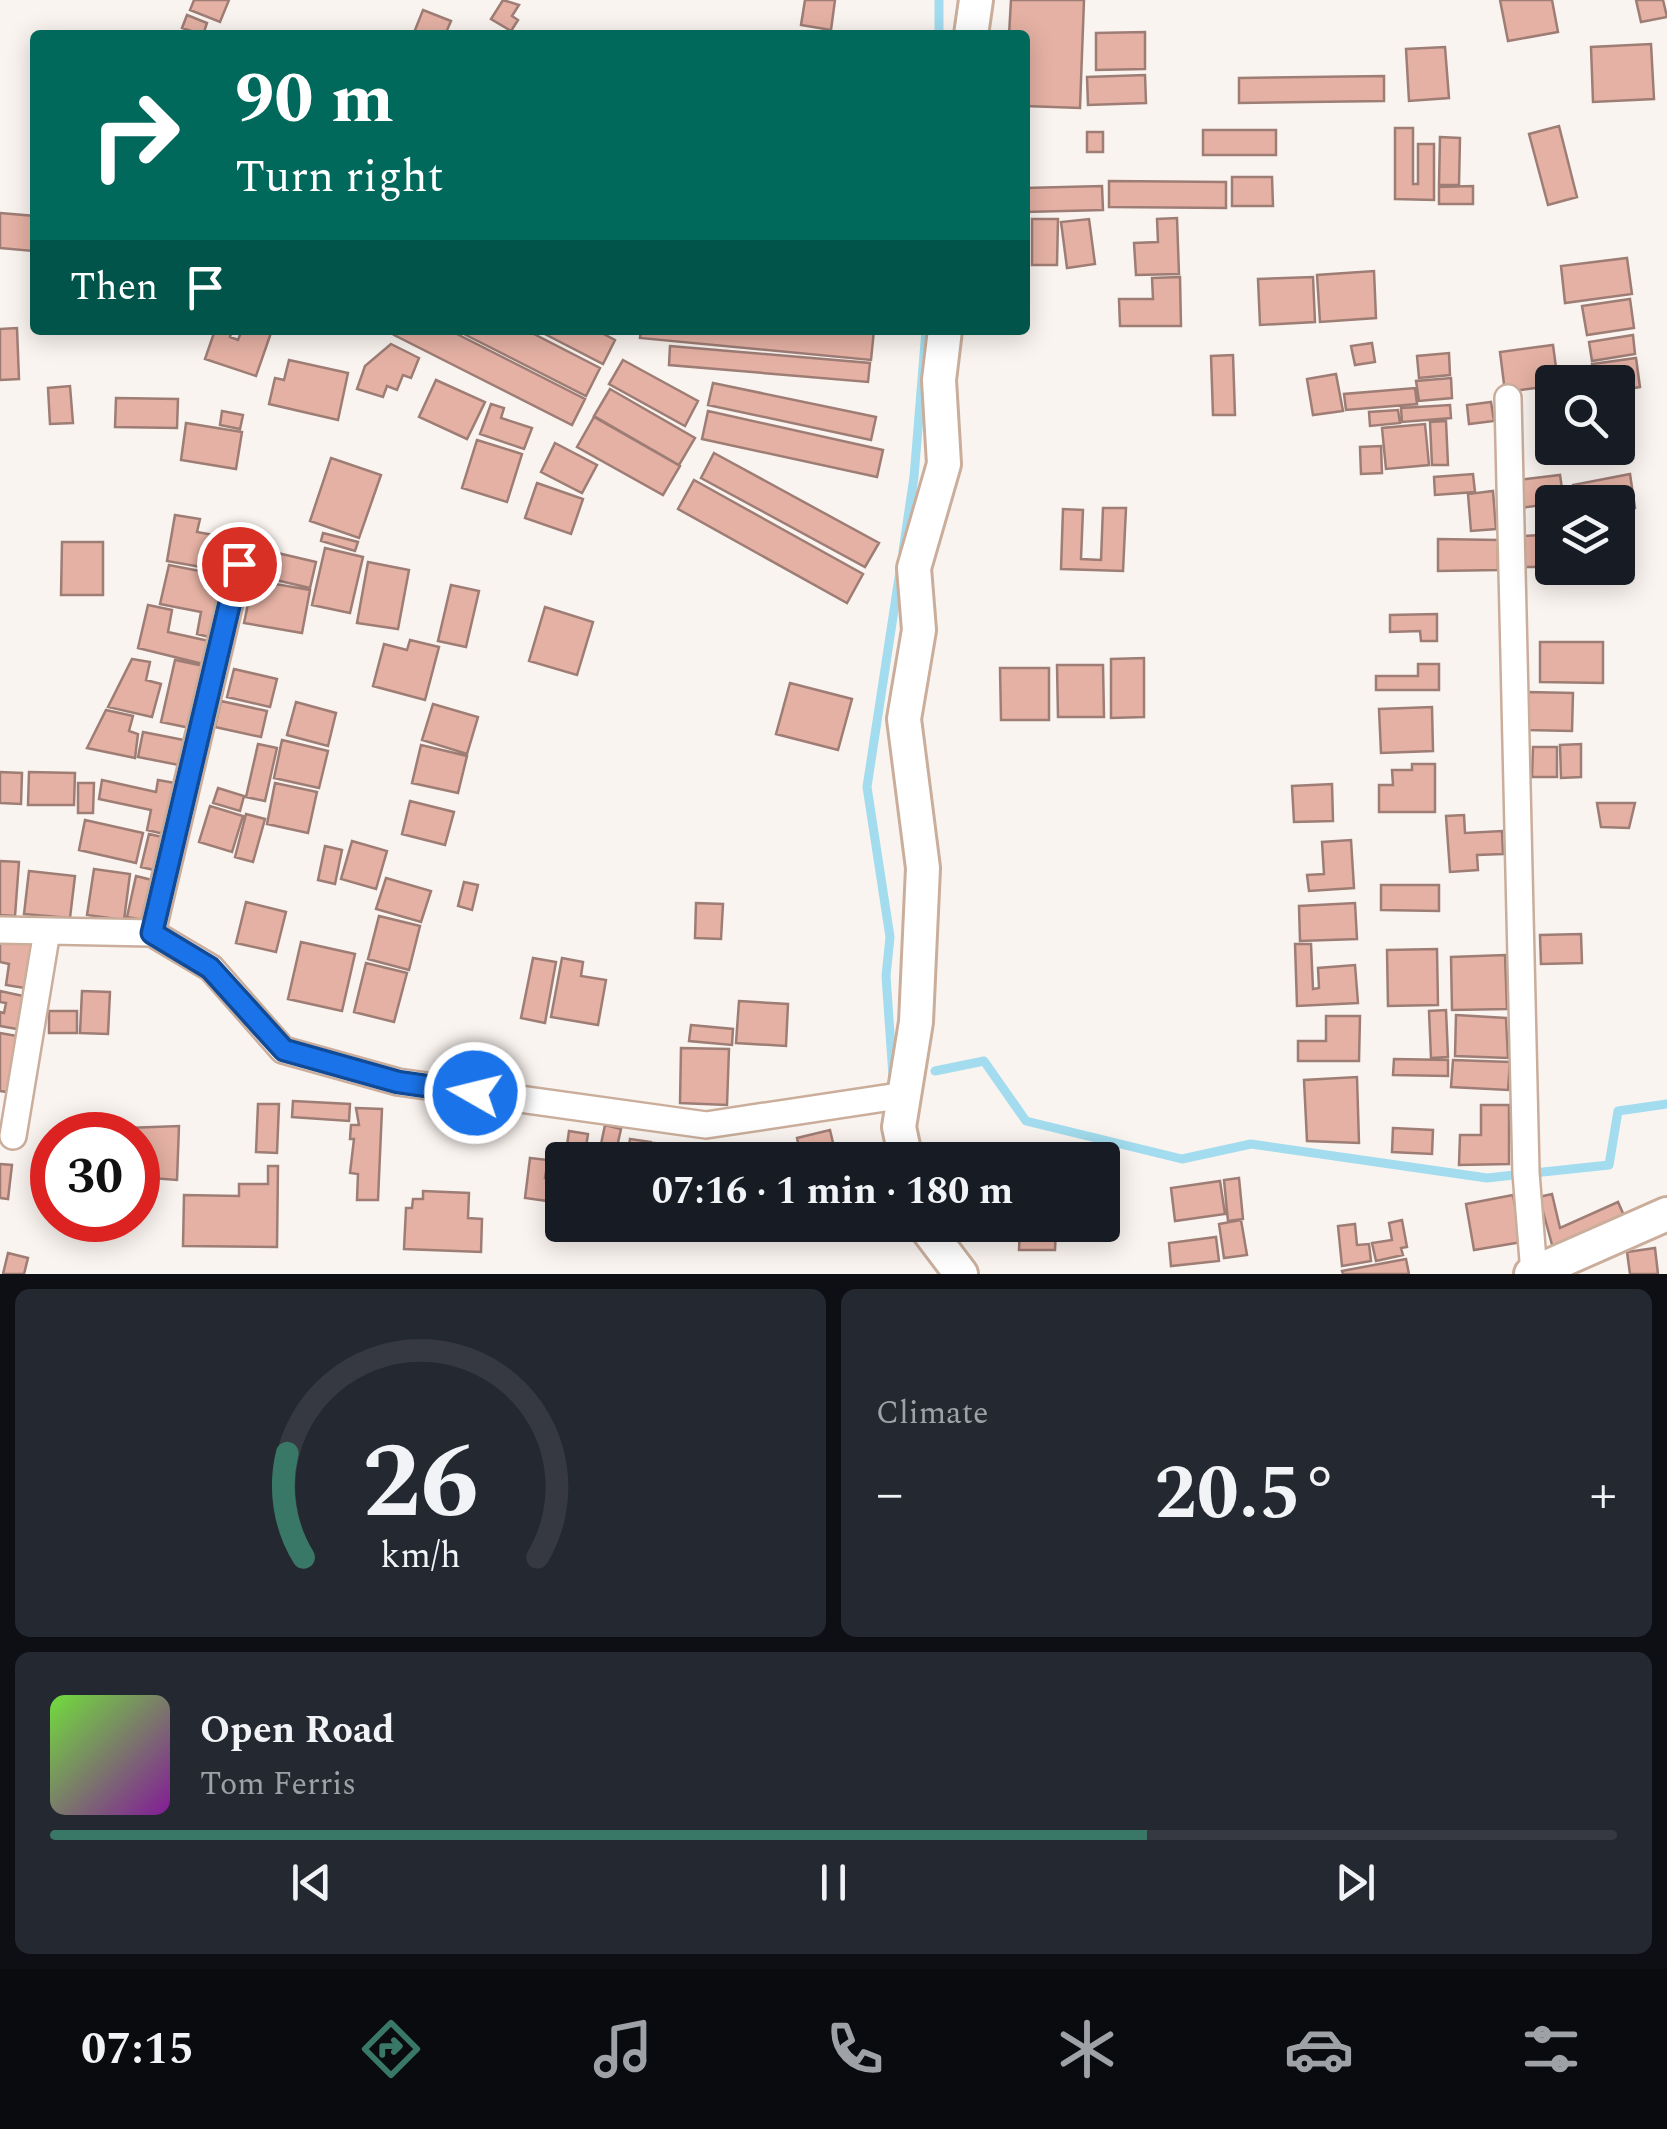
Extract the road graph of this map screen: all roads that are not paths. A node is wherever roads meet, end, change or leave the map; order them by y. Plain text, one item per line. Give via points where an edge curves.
1 (976, 0) edge
2 (972, 30) edge
3 (944, 335) edge
4 (1508, 398) dead end
5 (239, 564) dead end
6 (0, 930) edge
7 (47, 931) junction
8 (152, 933) junction
9 (906, 1095) junction
10 (13, 1136) dead end
11 (902, 1142) edge
12 (1667, 1214) edge
13 (937, 1242) edge
14 (1532, 1273) edge
15 (961, 1274) edge

1 - 2 street
3 - 9 street via 939,380 944,464 914,568 919,630 904,720 922,868
4 - 14 street
5 - 8 street
6 - 7 street
7 - 8 street
7 - 10 street
8 - 9 street via 210,968 284,1050 398,1082 706,1125
9 - 11 street
12 - 14 street
13 - 15 street

